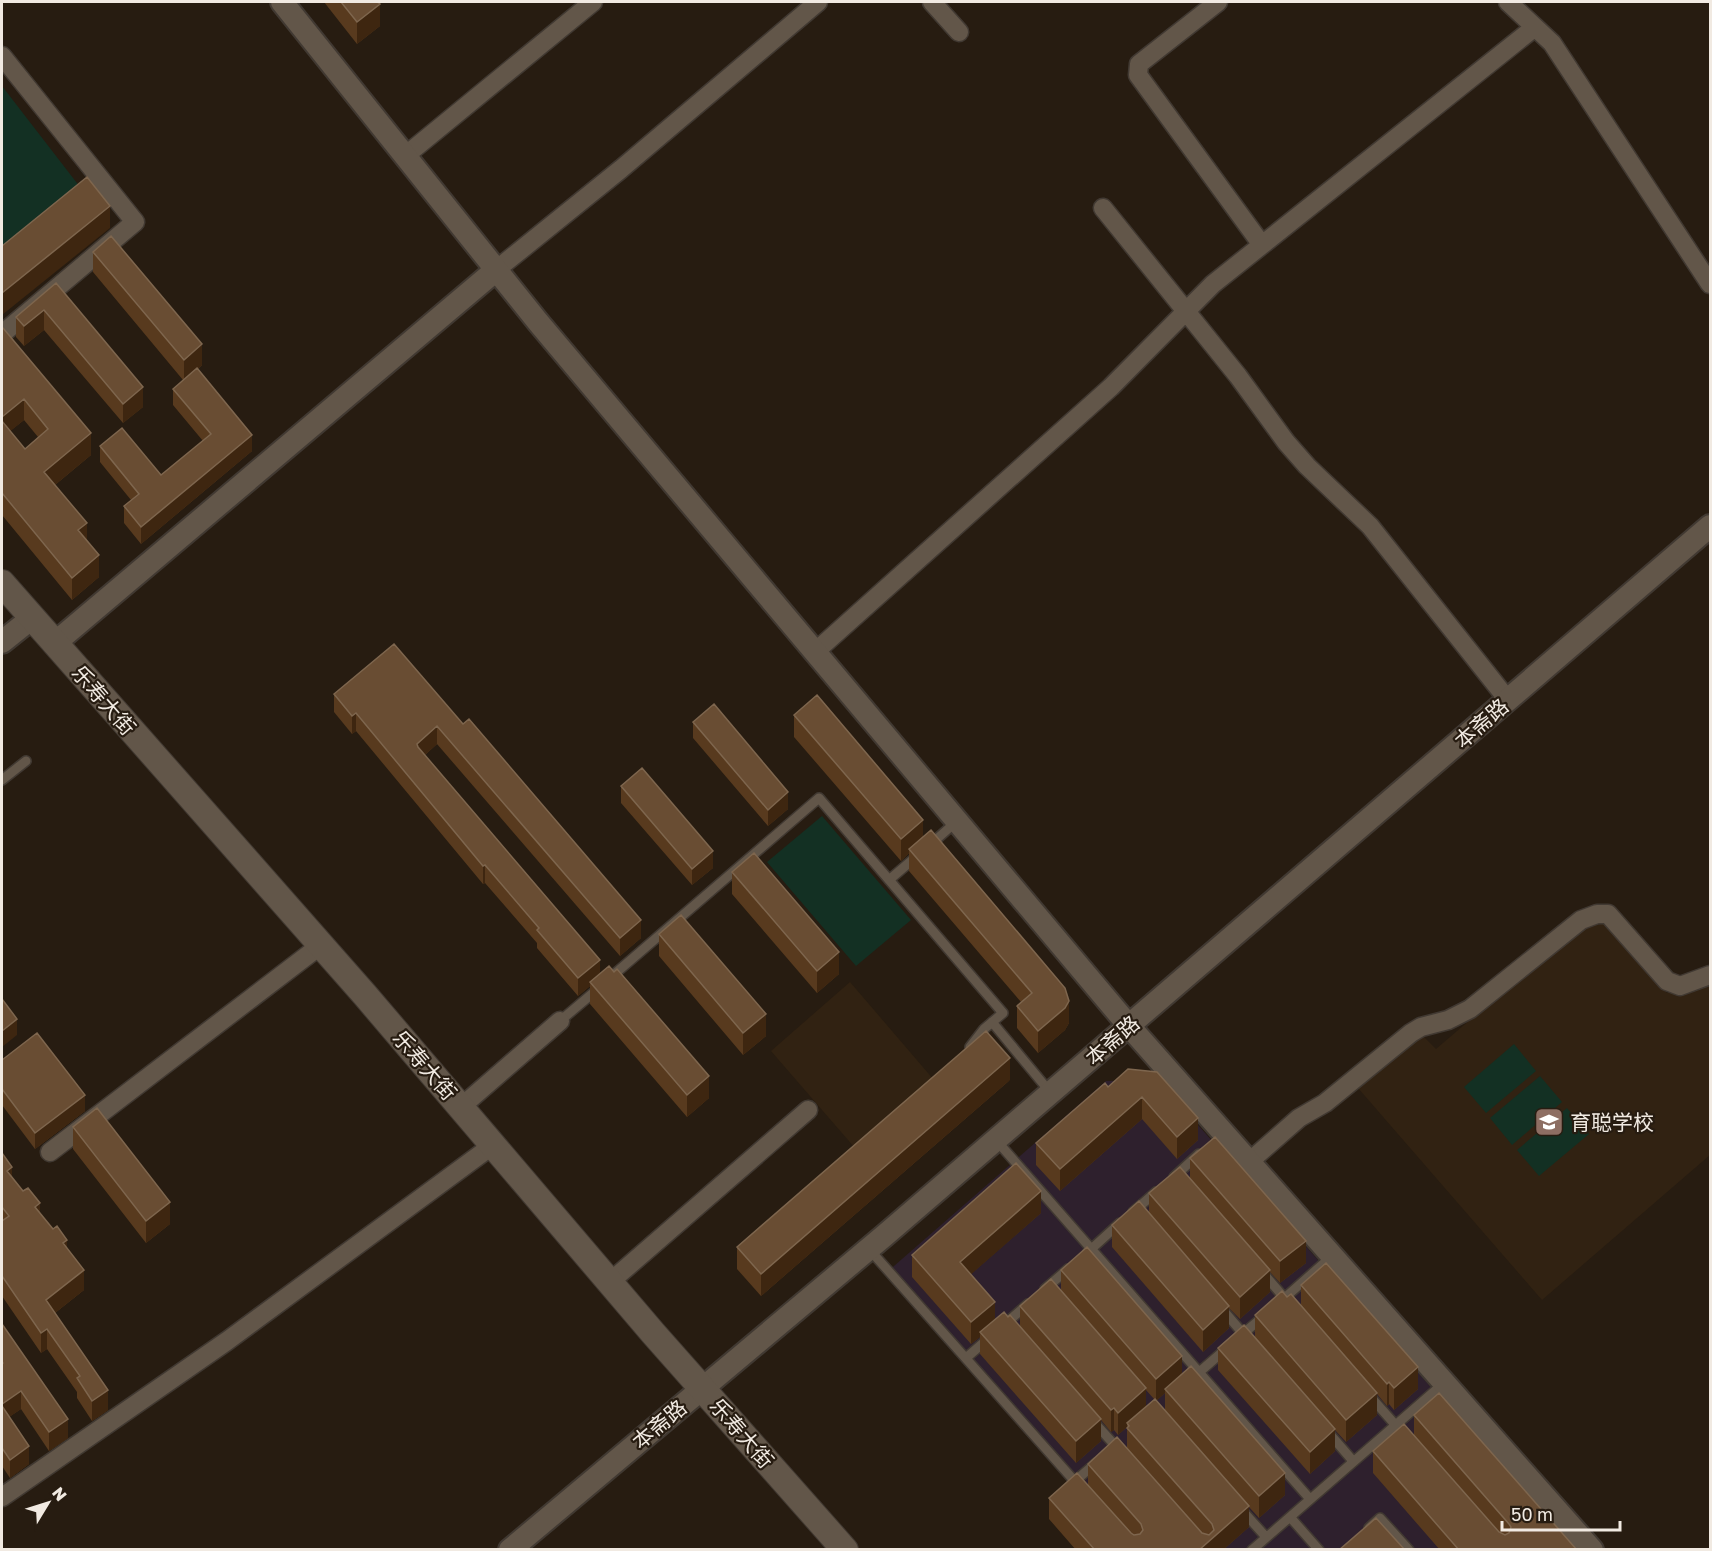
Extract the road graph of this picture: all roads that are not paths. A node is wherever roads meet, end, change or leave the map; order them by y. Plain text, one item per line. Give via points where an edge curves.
1 (282, 2) edge
2 (593, 2) edge
3 (818, 2) edge
4 (932, 2) edge
5 (1218, 2) edge
6 (1509, 2) edge
7 (1535, 27) junction
8 (959, 32) dead end
9 (2, 56) edge
10 (405, 156) junction
11 (1103, 208) dead end
12 (1262, 245) junction
13 (496, 270) junction
14 (1710, 284) edge
15 (1186, 309) junction
16 (2, 334) edge
17 (1710, 526) edge
18 (2, 583) edge
19 (32, 618) junction
20 (2, 642) edge
21 (55, 643) junction
22 (815, 652) junction
23 (1508, 700) junction
24 (26, 761) dead end
25 (2, 780) edge
26 (957, 821) junction
27 (889, 880) junction
28 (321, 945) junction
29 (1710, 975) edge
30 (560, 1021) joint
31 (992, 1022) junction
32 (1129, 1026) junction
33 (960, 1056) edge
34 (1051, 1093) junction
35 (461, 1107) junction
36 (807, 1110) dead end
37 (996, 1140) junction
38 (1216, 1140) junction
39 (493, 1145) junction
40 (50, 1152) dead end
41 (1249, 1162) junction
42 (1176, 1174) junction
43 (1168, 1182) edge
44 (1184, 1183) edge
45 (1160, 1189) edge
46 (1136, 1210) junction
47 (1143, 1219) edge
48 (869, 1249) junction
49 (1091, 1249) junction
50 (1332, 1256) junction
51 (1082, 1257) edge
52 (1253, 1263) edge
53 (1074, 1264) edge
54 (610, 1282) junction
55 (1047, 1287) junction
56 (1055, 1296) edge
57 (1212, 1298) edge
58 (1284, 1298) junction
59 (1276, 1305) edge
60 (1292, 1306) edge
61 (1268, 1312) edge
62 (1006, 1323) junction
63 (1014, 1332) edge
64 (1243, 1334) junction
65 (1250, 1342) edge
66 (966, 1358) junction
67 (1199, 1372) junction
68 (1190, 1380) edge
69 (1444, 1383) junction
70 (702, 1388) junction
71 (1366, 1391) edge
72 (1084, 1411) edge
73 (1395, 1425) junction
74 (1324, 1427) edge
75 (1123, 1439) dead end
76 (1411, 1443) edge
77 (1115, 1446) junction
78 (1123, 1455) edge
79 (1353, 1461) junction
80 (1075, 1481) junction
81 (1083, 1490) edge
82 (2, 1497) edge
83 (1310, 1500) junction
84 (1237, 1504) edge
85 (1290, 1517) junction
86 (1363, 1534) edge
87 (1266, 1537) junction
88 (510, 1550) edge
89 (845, 1550) edge
90 (1252, 1550) edge
91 (1319, 1550) edge
92 (1409, 1550) edge
93 (1592, 1550) edge

1 - 10 street
2 - 10 street
3 - 13 street
4 - 8 street
5 - 12 street via 1139,64 1138,75
6 - 7 street
7 - 12 street
7 - 14 street via 1552,44
9 - 16 street via 135,222
10 - 13 street
11 - 15 street
12 - 15 street
13 - 21 street
13 - 22 street
15 - 22 street via 1111,387
15 - 23 street via 1286,442 1370,526
17 - 23 street, 本斋路
18 - 19 main road, 乐寿大街
19 - 20 street
19 - 21 main road, 乐寿大街
21 - 28 main road, 乐寿大街
22 - 26 street
23 - 32 street, 本斋路
24 - 25 lane
26 - 27 lane
26 - 32 street
27 - 30 lane via 819,798
27 - 31 lane via 1003,1013
28 - 35 main road, 乐寿大街
28 - 40 street
29 - 41 street via 1680,986 1667,981 1608,914 1581,920 1470,1009 1411,1033 1325,1103 1299,1118
30 - 35 street
31 - 33 lane
31 - 34 lane
32 - 34 street, 本斋路
32 - 38 street
34 - 37 street, 本斋路
35 - 39 main road, 乐寿大街
36 - 54 street
37 - 48 street, 本斋路
37 - 49 lane
38 - 41 street
38 - 42 lane
39 - 54 main road, 乐寿大街
39 - 82 street via 227,1341
41 - 50 street
42 - 43 lane
42 - 44 lane
45 - 46 lane
46 - 47 lane
46 - 49 lane
48 - 66 lane
48 - 70 street, 本斋路
49 - 51 lane
49 - 67 lane
50 - 58 lane
50 - 69 street
52 - 58 lane
53 - 55 lane
54 - 70 main road, 乐寿大街
55 - 56 lane
55 - 62 lane
57 - 64 lane
58 - 59 lane
58 - 60 lane
61 - 64 lane
62 - 63 lane
62 - 66 lane
64 - 65 lane
64 - 67 lane
66 - 80 lane
67 - 68 lane
67 - 83 lane
69 - 73 lane
69 - 93 street
70 - 88 street, 本斋路
70 - 89 main road, 乐寿大街
71 - 73 lane
72 - 77 lane
73 - 76 lane
73 - 79 lane
74 - 79 lane
75 - 77 lane
77 - 78 lane
77 - 80 lane
79 - 83 lane
80 - 81 lane
83 - 85 lane
84 - 87 lane
85 - 87 lane
85 - 91 lane
86 - 92 lane via 1380,1518
87 - 90 lane

